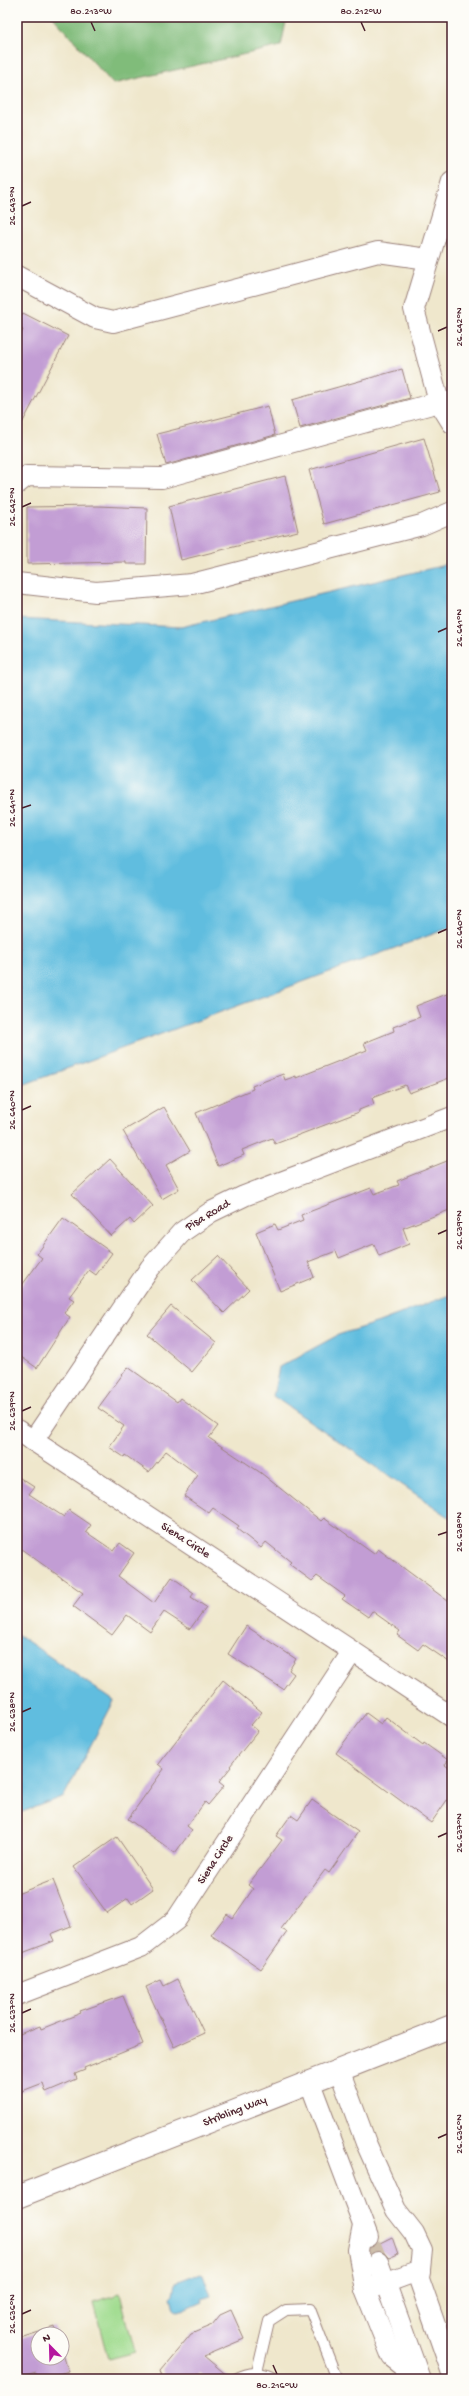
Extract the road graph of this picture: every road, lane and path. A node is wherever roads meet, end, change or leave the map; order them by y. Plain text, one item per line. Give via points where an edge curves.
1 (452, 182) edge
2 (428, 259) junction
3 (17, 276) edge
4 (445, 402) edge
5 (452, 423) edge
6 (17, 484) edge
7 (452, 512) edge
8 (17, 583) edge
9 (452, 1117) edge
10 (25, 1436) edge
11 (352, 1652) junction
12 (452, 1717) edge
13 (17, 1995) edge
14 (452, 2026) edge
15 (340, 2072) junction
16 (310, 2083) junction
17 (17, 2197) edge
18 (363, 2225) junction
19 (420, 2270) junction
20 (387, 2284) junction
21 (365, 2290) junction
22 (258, 2372) junction
23 (452, 2373) edge
24 (235, 2379) edge
25 (275, 2379) edge
26 (337, 2379) edge
27 (420, 2379) edge

1 - 2 street
2 - 3 street via 378,252 113,322 95,318
2 - 4 street via 414,309
4 - 5 street
4 - 6 street via 162,478 27,476
7 - 8 street via 422,525 192,584 96,592
9 - 10 street, Pisa Road via 244,1196 211,1212 182,1232 150,1268
10 - 11 street, Siena Circle
11 - 12 street, Siena Circle
11 - 13 street, Siena Circle via 176,1920 141,1947
14 - 15 street, Stribling Way
15 - 16 street, Stribling Way
15 - 19 street via 366,2143 396,2210 414,2233 422,2250
16 - 17 street, Stribling Way
16 - 18 street
18 - 20 street
18 - 21 street via 358,2250
19 - 20 street
19 - 23 street via 419,2279
20 - 21 street
20 - 27 street
21 - 27 street via 392,2357
22 - 24 lane via 246,2373
22 - 25 lane
22 - 26 lane via 269,2321 286,2310 310,2309

